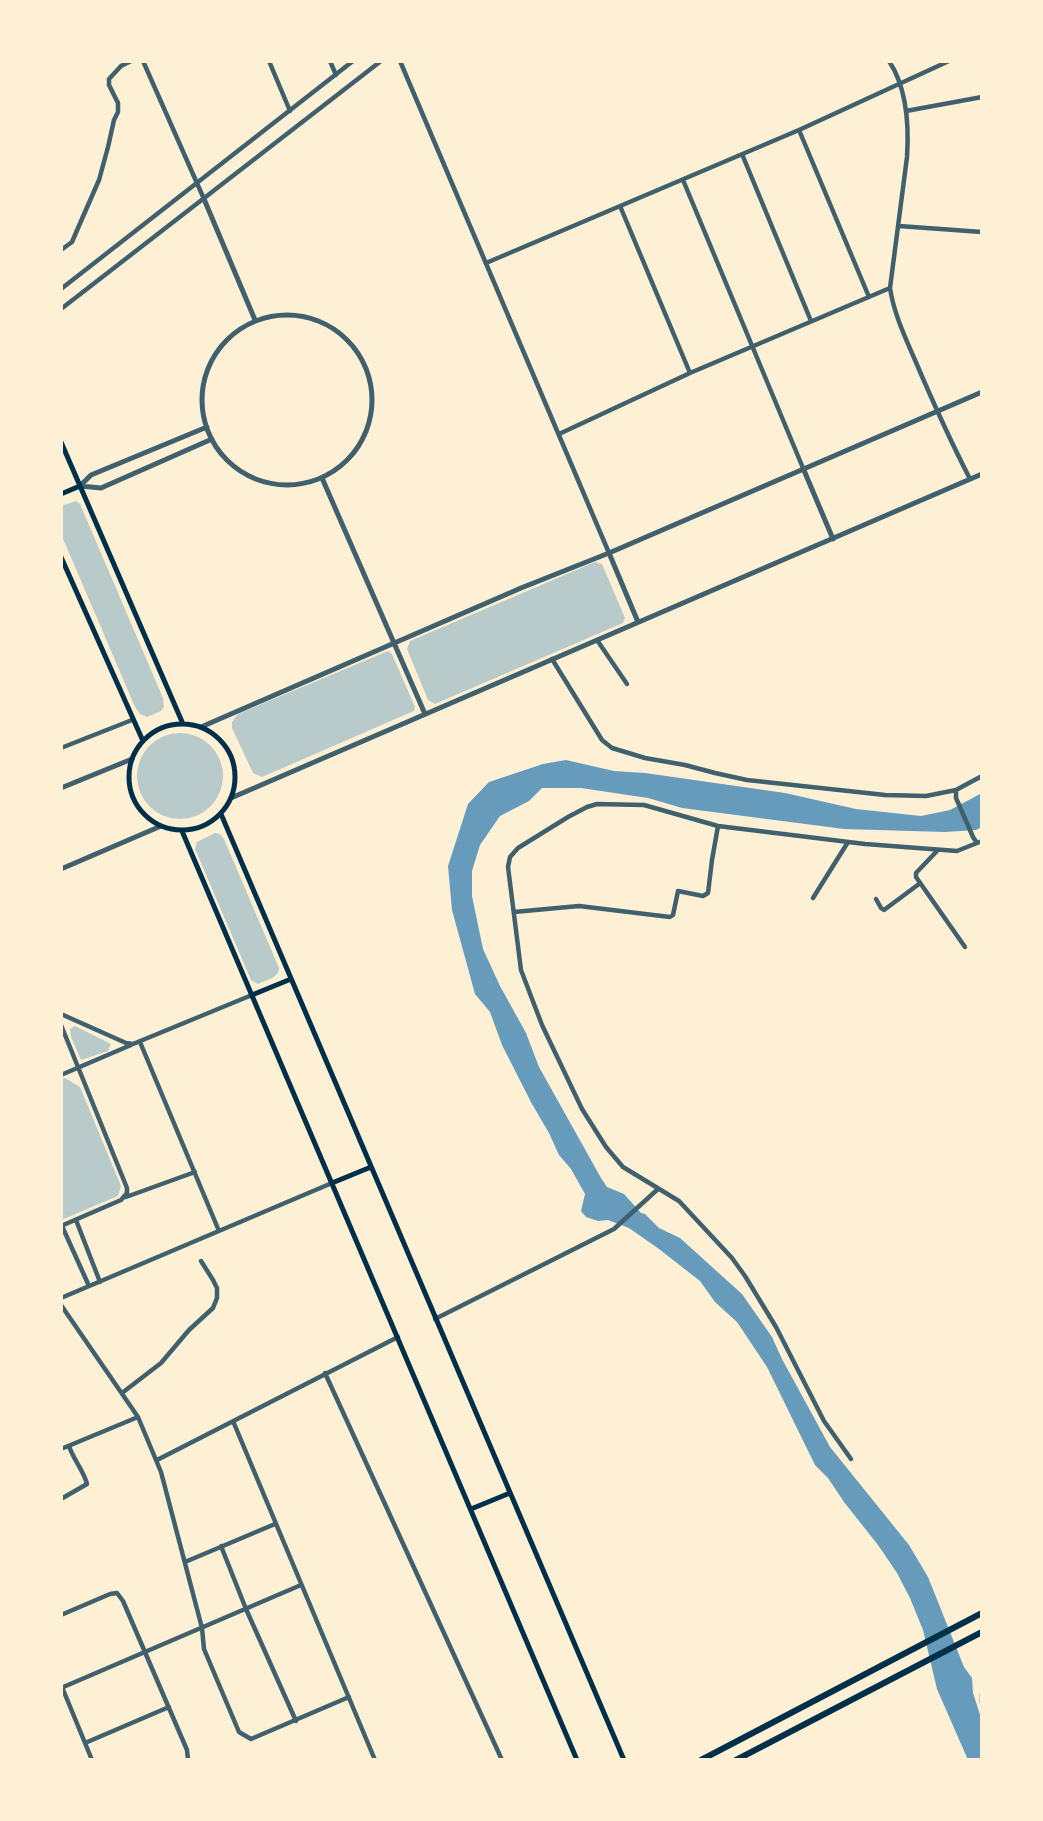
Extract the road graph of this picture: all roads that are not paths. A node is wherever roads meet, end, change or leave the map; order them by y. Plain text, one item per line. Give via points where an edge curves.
1 (131, 61) edge
2 (144, 61) edge
3 (269, 61) edge
4 (330, 61) edge
5 (354, 61) edge
6 (381, 61) edge
7 (400, 61) edge
8 (889, 61) edge
9 (948, 61) edge
10 (336, 75) junction
11 (900, 84) junction
12 (982, 97) edge
13 (290, 111) junction
14 (906, 111) junction
15 (799, 130) junction
16 (742, 154) junction
17 (683, 180) junction
18 (197, 184) junction
19 (204, 199) junction
20 (620, 206) junction
21 (899, 226) junction
22 (982, 232) edge
23 (61, 250) edge
24 (486, 263) junction
25 (890, 288) junction
26 (61, 289) edge
27 (869, 297) junction
28 (61, 309) edge
29 (256, 320) junction
30 (811, 321) junction
31 (752, 346) junction
32 (690, 373) junction
33 (982, 392) edge
34 (937, 411) junction
35 (206, 427) junction
36 (559, 434) junction
37 (212, 439) junction
38 (173, 441) junction
39 (61, 442) edge
40 (179, 454) junction
41 (126, 461) junction
42 (803, 468) junction
43 (982, 474) edge
44 (132, 475) junction
45 (322, 478) junction
46 (970, 479) junction
47 (80, 486) junction
48 (61, 494) edge
49 (834, 538) junction
50 (609, 552) junction
51 (61, 557) edge
52 (638, 622) junction
53 (597, 639) junction
54 (394, 643) junction
55 (552, 659) junction
56 (627, 684) dead end
57 (425, 714) junction
58 (132, 720) junction
59 (183, 724) junction
60 (201, 727) junction
61 (142, 741) junction
62 (61, 748) edge
63 (132, 759) junction
64 (982, 776) edge
65 (61, 788) edge
66 (956, 790) junction
67 (231, 798) junction
68 (221, 814) junction
69 (161, 826) junction
70 (719, 826) junction
71 (182, 831) junction
72 (848, 842) junction
73 (979, 842) edge
74 (938, 850) junction
75 (61, 869) edge
76 (919, 884) junction
77 (813, 898) dead end
78 (876, 898) dead end
79 (514, 912) junction
80 (965, 947) dead end
81 (291, 979) junction
82 (252, 995) junction
83 (61, 1014) edge
84 (61, 1025) edge
85 (140, 1042) junction
86 (133, 1044) junction
87 (78, 1068) junction
88 (61, 1075) edge
89 (371, 1167) junction
90 (195, 1172) junction
91 (332, 1183) junction
92 (658, 1189) junction
93 (125, 1197) junction
94 (76, 1220) junction
95 (62, 1226) edge
96 (219, 1231) junction
97 (201, 1261) dead end
98 (100, 1282) junction
99 (89, 1286) junction
100 (61, 1298) edge
101 (61, 1305) edge
102 (435, 1319) junction
103 (398, 1337) junction
104 (325, 1373) junction
105 (122, 1393) junction
106 (138, 1417) junction
107 (233, 1421) junction
108 (69, 1446) junction
109 (61, 1450) edge
110 (850, 1458) dead end
111 (157, 1460) junction
112 (510, 1493) junction
113 (61, 1499) edge
114 (471, 1509) junction
115 (275, 1524) junction
116 (221, 1546) junction
117 (185, 1562) junction
118 (301, 1585) junction
119 (246, 1609) junction
120 (982, 1613) edge
121 (61, 1615) edge
122 (202, 1628) junction
123 (982, 1632) edge
124 (146, 1652) junction
125 (61, 1687) edge
126 (982, 1694) edge
127 (349, 1698) junction
128 (982, 1703) edge
129 (169, 1707) junction
130 (296, 1721) junction
131 (85, 1743) junction
132 (92, 1760) edge
133 (188, 1760) edge
134 (375, 1760) edge
135 (502, 1760) edge
136 (577, 1760) edge
137 (624, 1760) edge
138 (701, 1760) edge
139 (736, 1760) edge

1 - 23 street via 109,79 118,112 99,180 72,242
2 - 18 street
3 - 13 street
4 - 10 street
5 - 10 street
6 - 19 street
7 - 24 street
8 - 11 street
9 - 11 street
10 - 13 street
11 - 14 street
11 - 15 street
12 - 14 street
13 - 18 street
14 - 21 street via 907,157
15 - 16 street
15 - 27 street
16 - 17 street
16 - 30 street
17 - 20 street
17 - 31 street
18 - 19 street
18 - 26 street
19 - 28 street
19 - 29 street
20 - 24 street
20 - 32 street
21 - 22 street
21 - 25 street
24 - 36 street
25 - 27 street
25 - 34 street via 901,327
27 - 30 street
29 - 35 street via 229,338 210,364 202,395
29 - 45 street via 288,314 320,321 347,339 366,367 373,399 367,431 349,459
30 - 31 street
31 - 32 street
31 - 42 street
32 - 36 street
33 - 34 street
34 - 42 street
34 - 46 street
35 - 37 street
35 - 38 street
36 - 50 street
37 - 40 street
37 - 45 street via 232,464 260,481 291,485
38 - 40 street
38 - 41 street
39 - 47 main road
40 - 44 street
41 - 44 street
41 - 47 street via 91,475
42 - 49 street
42 - 50 street
43 - 46 street
44 - 47 street via 101,488
45 - 54 street
46 - 49 street
47 - 48 main road
47 - 59 main road
49 - 52 street
50 - 52 street
50 - 54 street
51 - 58 main road
52 - 53 street
53 - 55 street
53 - 56 street
54 - 57 street
54 - 60 street
55 - 57 street
55 - 66 street via 602,740 612,748 761,781 885,795 926,796
57 - 67 street
58 - 61 main road
58 - 62 street
59 - 60 main road
59 - 61 main road via 157,730
60 - 67 main road via 219,739 231,756 235,777
61 - 63 main road
63 - 65 street
63 - 69 main road via 133,799 144,815
64 - 66 street
66 - 73 street
67 - 68 main road
68 - 71 main road via 199,828
68 - 81 main road
69 - 71 main road
69 - 75 street
70 - 72 street
70 - 79 street via 634,803 587,807 513,852 508,867
70 - 79 street via 708,893 678,891 670,917 586,906
71 - 82 main road
72 - 74 street
72 - 77 street
73 - 74 street via 957,851
74 - 76 street via 916,873
76 - 78 street via 884,910
76 - 80 street
79 - 92 street via 521,970 576,1097 618,1162
81 - 82 main road
81 - 89 main road
82 - 85 street
82 - 91 main road
83 - 86 street
84 - 87 street
85 - 86 street
85 - 90 street
86 - 87 street
87 - 88 street
87 - 93 street via 127,1188
89 - 91 main road
89 - 102 main road
90 - 93 street
90 - 96 street
91 - 96 street
91 - 103 main road
92 - 102 street via 614,1229
92 - 110 street via 690,1212 745,1276 824,1421
93 - 94 street
94 - 95 street
94 - 98 street
95 - 99 street
96 - 98 street
97 - 105 street via 217,1288 214,1308 161,1363
98 - 99 street
99 - 100 street
101 - 105 street
102 - 112 main road
103 - 104 street
103 - 114 main road
104 - 107 street
104 - 135 street
105 - 106 street
106 - 108 street
106 - 111 street
107 - 111 street
107 - 115 street
108 - 109 street
108 - 113 street via 87,1484
111 - 117 street
112 - 114 main road
112 - 137 main road
114 - 136 main road
115 - 116 street
115 - 118 street
116 - 117 street
116 - 119 street
117 - 122 street
118 - 119 street
118 - 127 street
119 - 122 street
119 - 130 street
120 - 138 main road
121 - 124 street via 117,1593
122 - 124 street
122 - 130 street via 204,1649 239,1732 251,1739
123 - 139 main road
124 - 125 street
124 - 129 street
125 - 131 street
126 - 128 street
127 - 130 street
127 - 134 street
129 - 131 street
129 - 133 street
131 - 132 street

